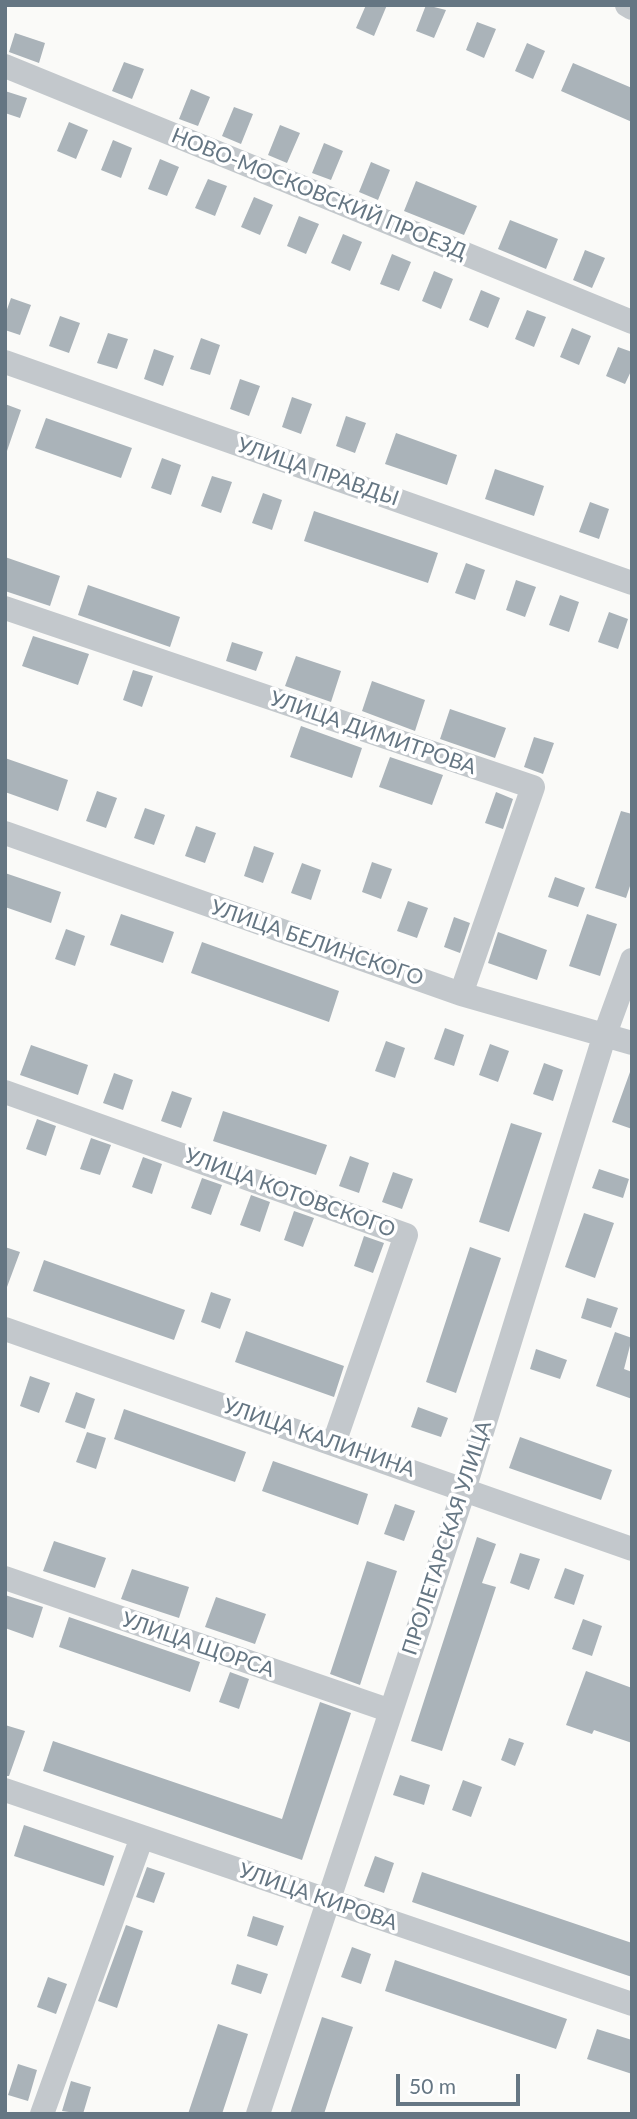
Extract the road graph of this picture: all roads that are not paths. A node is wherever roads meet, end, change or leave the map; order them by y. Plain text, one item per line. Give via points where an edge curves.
1 (627, 5) edge
2 (632, 8) edge
3 (5, 66) edge
4 (632, 323) edge
5 (5, 362) edge
6 (632, 583) edge
7 (5, 608) edge
8 (5, 832) edge
9 (632, 960) edge
10 (461, 994) junction
11 (605, 1034) junction
12 (632, 1043) edge
13 (5, 1092) edge
14 (5, 1329) edge
15 (334, 1443) junction
16 (464, 1490) junction
17 (632, 1549) edge
18 (5, 1578) edge
19 (391, 1711) junction
20 (5, 1790) edge
21 (142, 1837) junction
22 (328, 1901) junction
23 (632, 2004) edge
24 (42, 2114) edge
25 (258, 2114) edge

1 - 2 street
3 - 4 street, НОВО-МОСКОВСКИЙ ПРОЕЗД
5 - 6 street, УЛИЦА ПРАВДЫ
7 - 10 street, УЛИЦА ДИМИТРОВА via 533,787
8 - 10 street, УЛИЦА БЕЛИНСКОГО
9 - 11 street, ПРОЛЕТАРСКАЯ УЛИЦА
10 - 11 street, УЛИЦА БЕЛИНСКОГО
11 - 12 street, УЛИЦА БЕЛИНСКОГО
11 - 16 street, ПРОЛЕТАРСКАЯ УЛИЦА
13 - 15 street, УЛИЦА КОТОВСКОГО via 406,1235
14 - 15 street, УЛИЦА КАЛИНИНА
15 - 16 street, УЛИЦА КАЛИНИНА
16 - 17 street, УЛИЦА КАЛИНИНА
16 - 19 street, ПРОЛЕТАРСКАЯ УЛИЦА
18 - 19 street, УЛИЦА ЩОРСА
19 - 22 street, ПРОЛЕТАРСКАЯ УЛИЦА
20 - 21 street, УЛИЦА КИРОВА
21 - 22 street, УЛИЦА КИРОВА
21 - 24 street
22 - 23 street, УЛИЦА КИРОВА
22 - 25 street, ПРОЛЕТАРСКАЯ УЛИЦА

